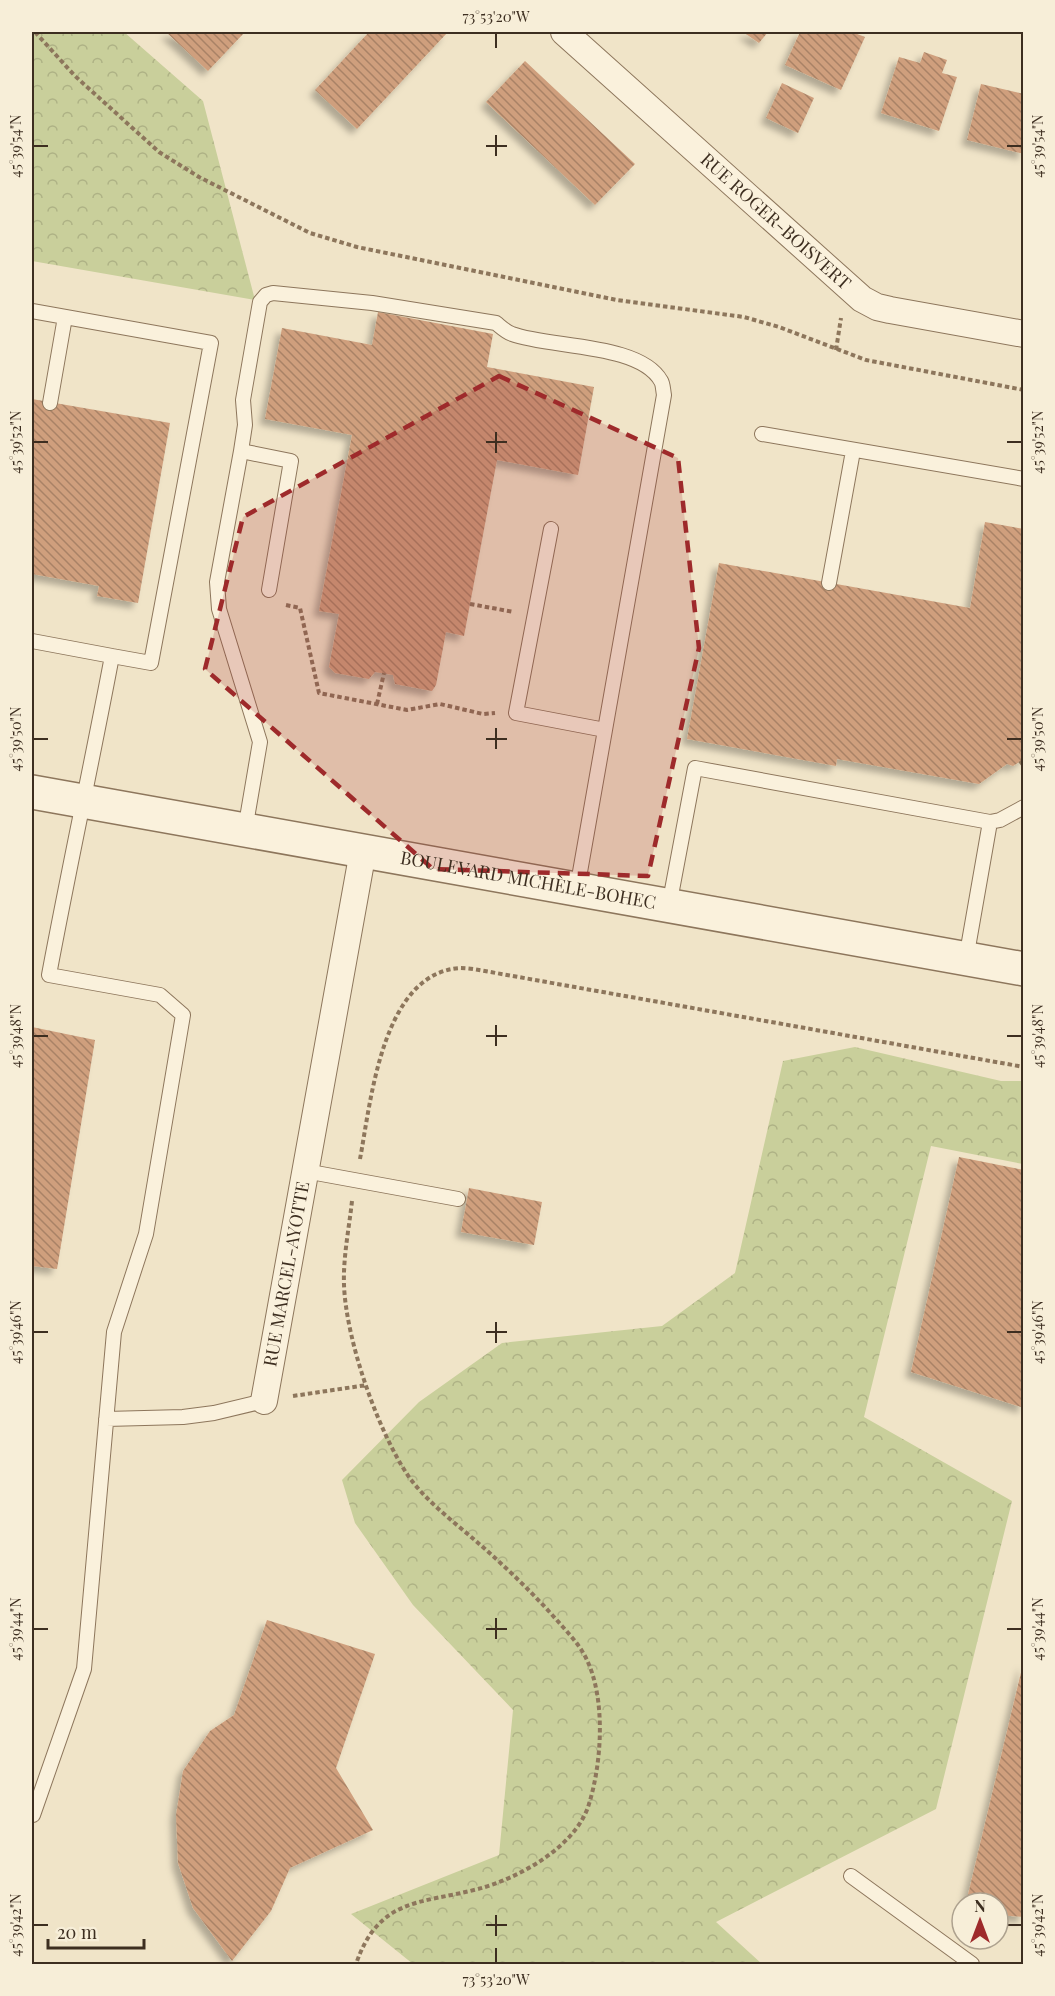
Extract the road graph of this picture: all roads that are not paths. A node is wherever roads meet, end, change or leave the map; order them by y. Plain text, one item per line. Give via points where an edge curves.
1 (564, 32) edge
2 (32, 311) edge
3 (65, 316) junction
4 (1023, 334) edge
5 (50, 402) dead end
6 (762, 434) dead end
7 (241, 451) junction
8 (853, 451) junction
9 (1023, 478) edge
10 (551, 528) dead end
11 (829, 583) dead end
12 (268, 590) dead end
13 (32, 641) edge
14 (112, 656) junction
15 (605, 730) junction
16 (32, 792) edge
17 (82, 801) junction
18 (1023, 807) edge
19 (990, 822) junction
20 (245, 830) junction
21 (363, 851) junction
22 (577, 890) junction
23 (669, 907) junction
24 (966, 959) junction
25 (1023, 969) edge
26 (305, 1171) junction
27 (458, 1199) dead end
28 (264, 1401) joint
29 (106, 1419) junction
30 (33, 1815) edge
31 (851, 1876) dead end
32 (972, 1965) edge

1 - 4 street, RUE ROGER-BOISVERT via 862,299 890,310
2 - 3 lane
3 - 5 lane
3 - 14 lane via 211,343 151,663
6 - 8 lane
7 - 12 lane via 291,461
7 - 15 lane via 243,400 260,302 273,292 372,303 496,324 511,334 617,354 651,369 661,381 664,394
7 - 20 lane via 216,594 260,742
8 - 9 lane
8 - 11 lane
10 - 15 lane via 516,713
13 - 14 lane
14 - 17 lane
15 - 22 lane
16 - 17 street, BOULEVARD MICHÈLE-BOHEC
17 - 20 street, BOULEVARD MICHÈLE-BOHEC
17 - 29 lane via 49,975 160,995 183,1015 146,1234 114,1332
18 - 19 lane
19 - 23 lane via 695,768
19 - 24 lane
20 - 21 street, BOULEVARD MICHÈLE-BOHEC
21 - 22 street, BOULEVARD MICHÈLE-BOHEC
21 - 26 street, RUE MARCEL-AYOTTE
22 - 23 street, BOULEVARD MICHÈLE-BOHEC
23 - 24 street, BOULEVARD MICHÈLE-BOHEC
24 - 25 street, BOULEVARD MICHÈLE-BOHEC
26 - 27 lane
26 - 28 street, RUE MARCEL-AYOTTE
28 - 29 lane via 183,1417
29 - 30 lane via 84,1670
31 - 32 lane

